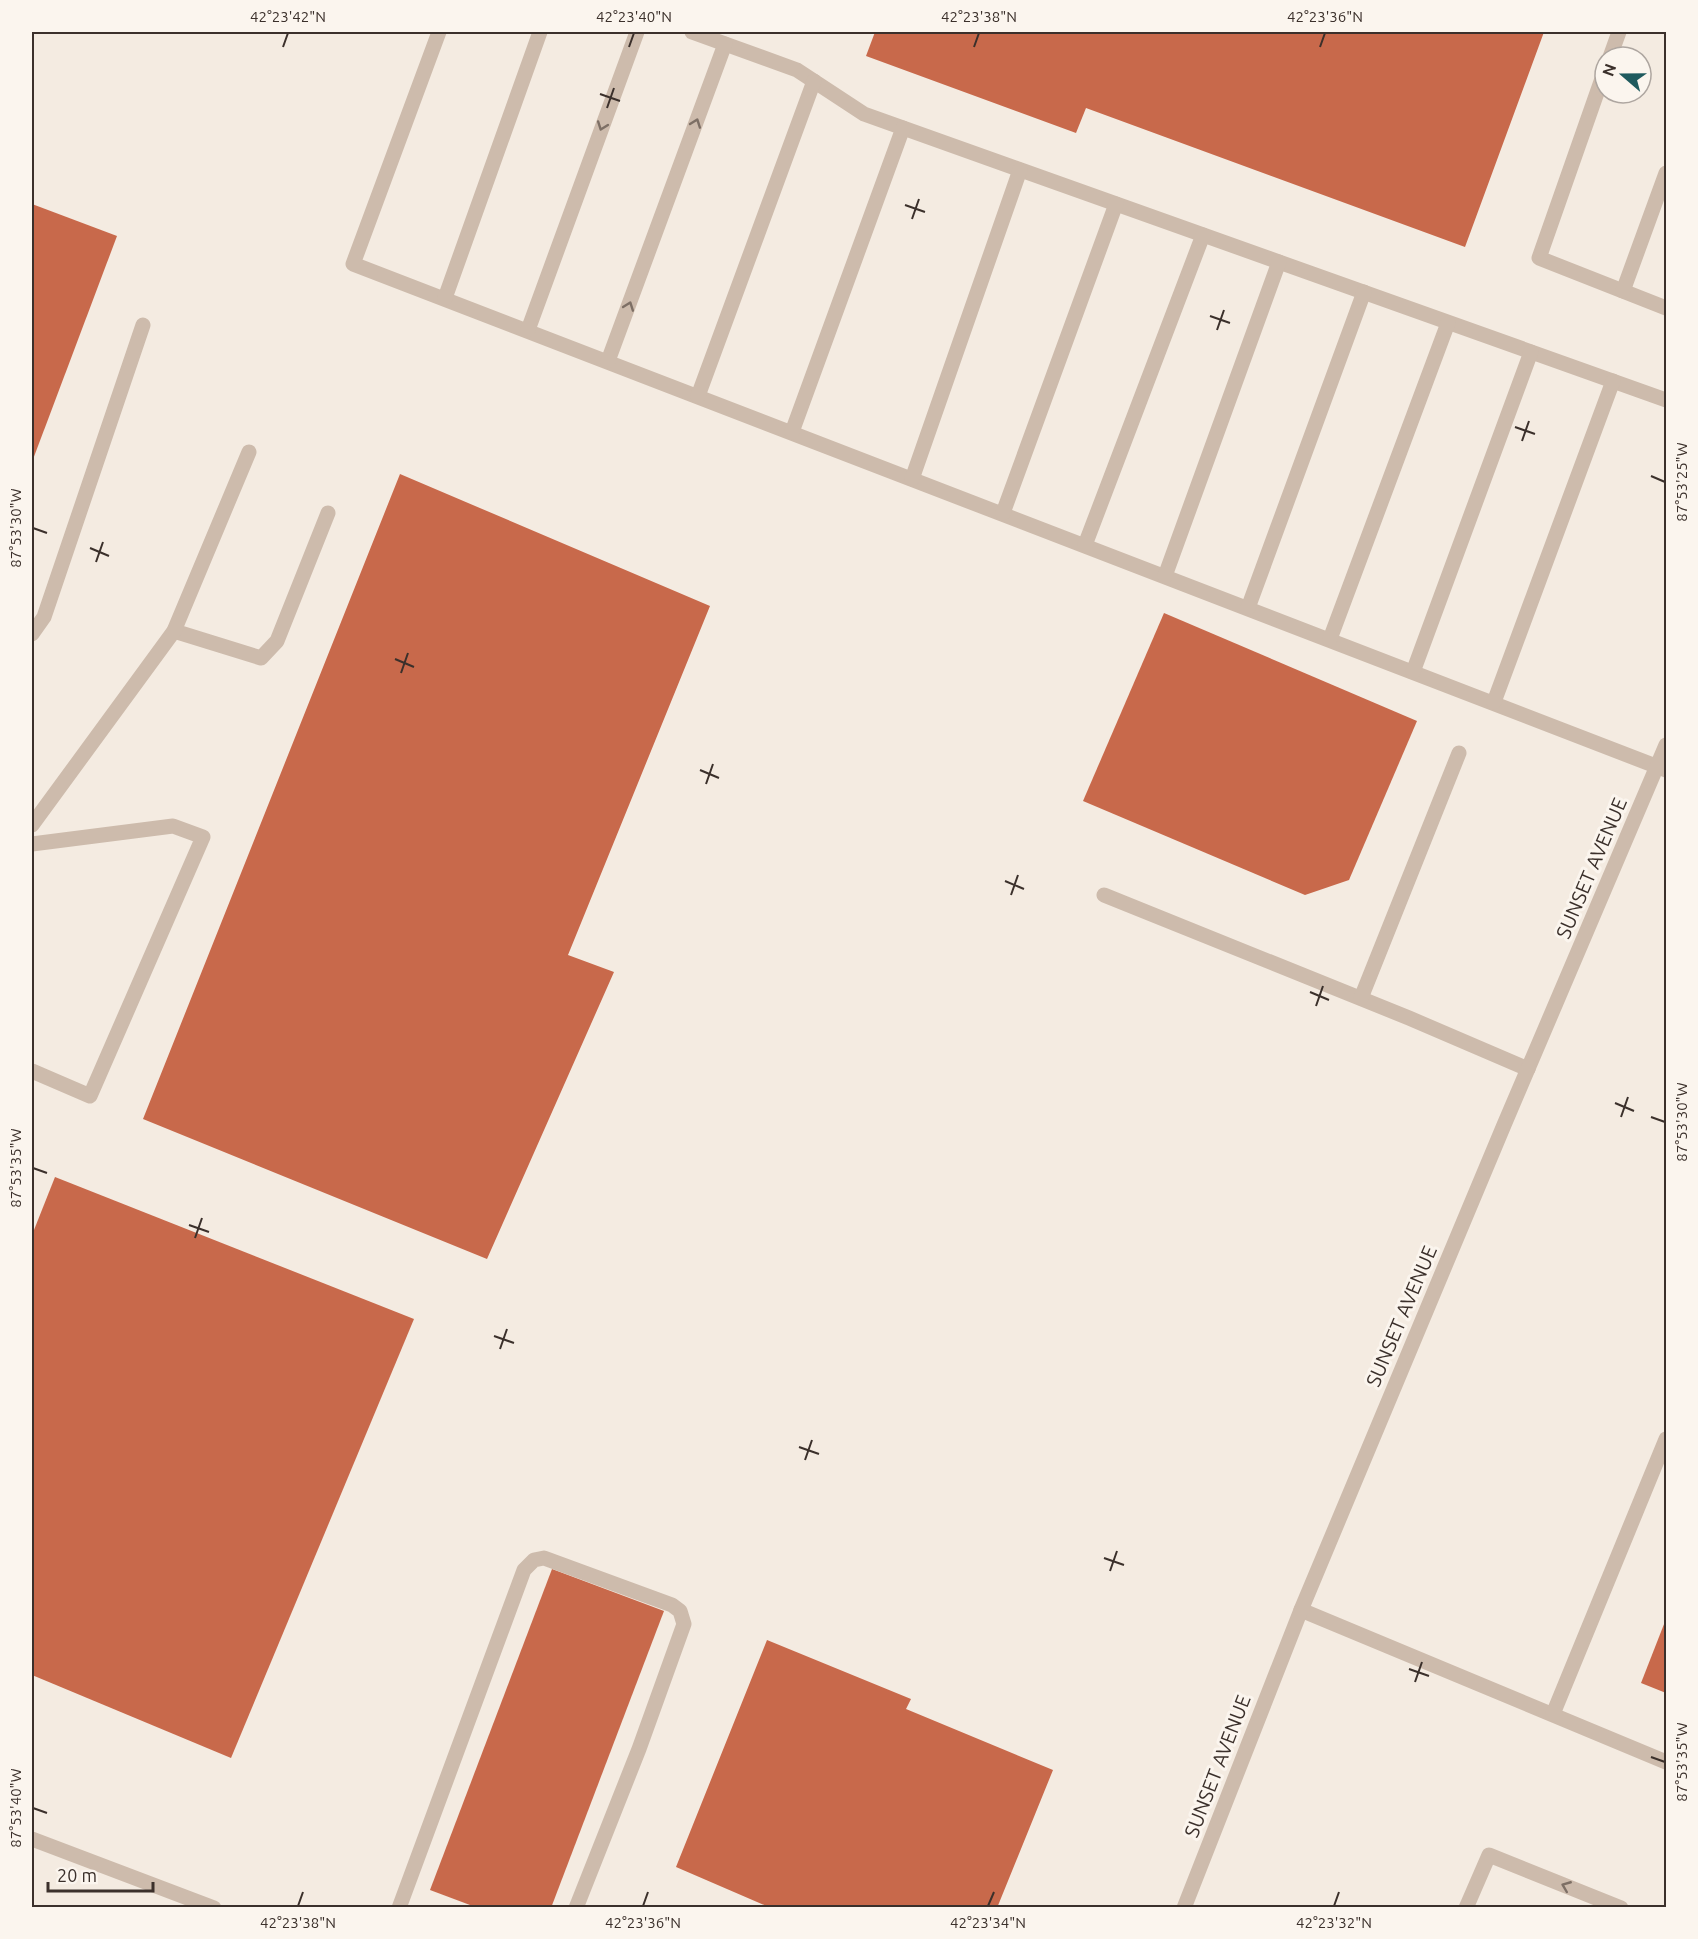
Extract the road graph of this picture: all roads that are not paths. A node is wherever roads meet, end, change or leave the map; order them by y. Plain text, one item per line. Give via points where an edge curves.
1 (439, 32) edge
2 (540, 32) edge
3 (636, 32) edge
4 (692, 32) edge
5 (724, 44) junction
6 (814, 81) junction
7 (1593, 104) edge
8 (903, 128) junction
9 (1020, 170) junction
10 (1666, 173) edge
11 (1116, 204) junction
12 (1203, 235) junction
13 (1279, 262) junction
14 (1623, 291) junction
15 (1364, 292) junction
16 (445, 298) junction
17 (1666, 308) edge
18 (1448, 323) junction
19 (143, 325) dead end
20 (528, 330) junction
21 (1532, 352) junction
22 (609, 361) junction
23 (1613, 381) junction
24 (698, 396) junction
25 (1666, 400) edge
26 (792, 432) junction
27 (249, 452) dead end
28 (912, 479) junction
29 (328, 513) dead end
30 (1003, 513) junction
31 (1086, 545) junction
32 (1165, 576) junction
33 (1248, 608) junction
34 (174, 631) junction
35 (32, 633) edge
36 (1330, 639) junction
37 (1413, 672) junction
38 (1494, 702) junction
39 (1666, 745) edge
40 (1459, 753) dead end
41 (1662, 768) edge
42 (32, 825) edge
43 (32, 844) edge
44 (1104, 895) dead end
45 (1361, 998) junction
46 (1528, 1069) junction
47 (32, 1071) edge
48 (1666, 1439) edge
49 (1301, 1610) junction
50 (1552, 1714) junction
51 (1666, 1762) edge
52 (32, 1839) edge
53 (214, 1908) edge
54 (399, 1908) edge
55 (576, 1908) edge
56 (1184, 1908) edge
57 (1466, 1908) edge
58 (1621, 1908) edge

1 - 16 street via 353,264
2 - 16 street
3 -> 20 street
4 - 5 street
5 - 6 street via 797,70
22 -> 5 street
6 - 8 street via 864,114
6 - 24 street
7 - 14 street via 1539,258
8 - 9 street
8 - 26 street
9 - 11 street
9 - 28 street
10 - 14 street
11 - 12 street
11 - 30 street
12 - 13 street
12 - 31 street
13 - 15 street
13 - 32 street
14 - 17 street
15 - 18 street
15 - 33 street
16 - 20 street
18 - 21 street
18 - 36 street
19 - 35 street via 44,616
20 - 22 street
21 - 23 street
21 - 37 street
22 - 24 street
23 - 25 street
23 - 38 street
24 - 26 street
26 - 28 street
27 - 34 street
28 - 30 street
29 - 34 street via 277,641 261,658
30 - 31 street
31 - 32 street
32 - 33 street
33 - 36 street
34 - 42 street
36 - 37 street
37 - 38 street
38 - 41 street
39 - 41 street, SUNSET AVENUE
40 - 45 street
41 - 46 street, SUNSET AVENUE
43 - 47 street via 173,826 203,837 90,1096
44 - 45 street
45 - 46 street
46 - 49 street, SUNSET AVENUE
48 - 50 street
49 - 50 street
49 - 56 street, SUNSET AVENUE
50 - 51 street
52 - 53 street
54 - 55 street via 524,1570 534,1560 544,1558 672,1605 680,1611 684,1624
58 -> 57 street via 1489,1855

